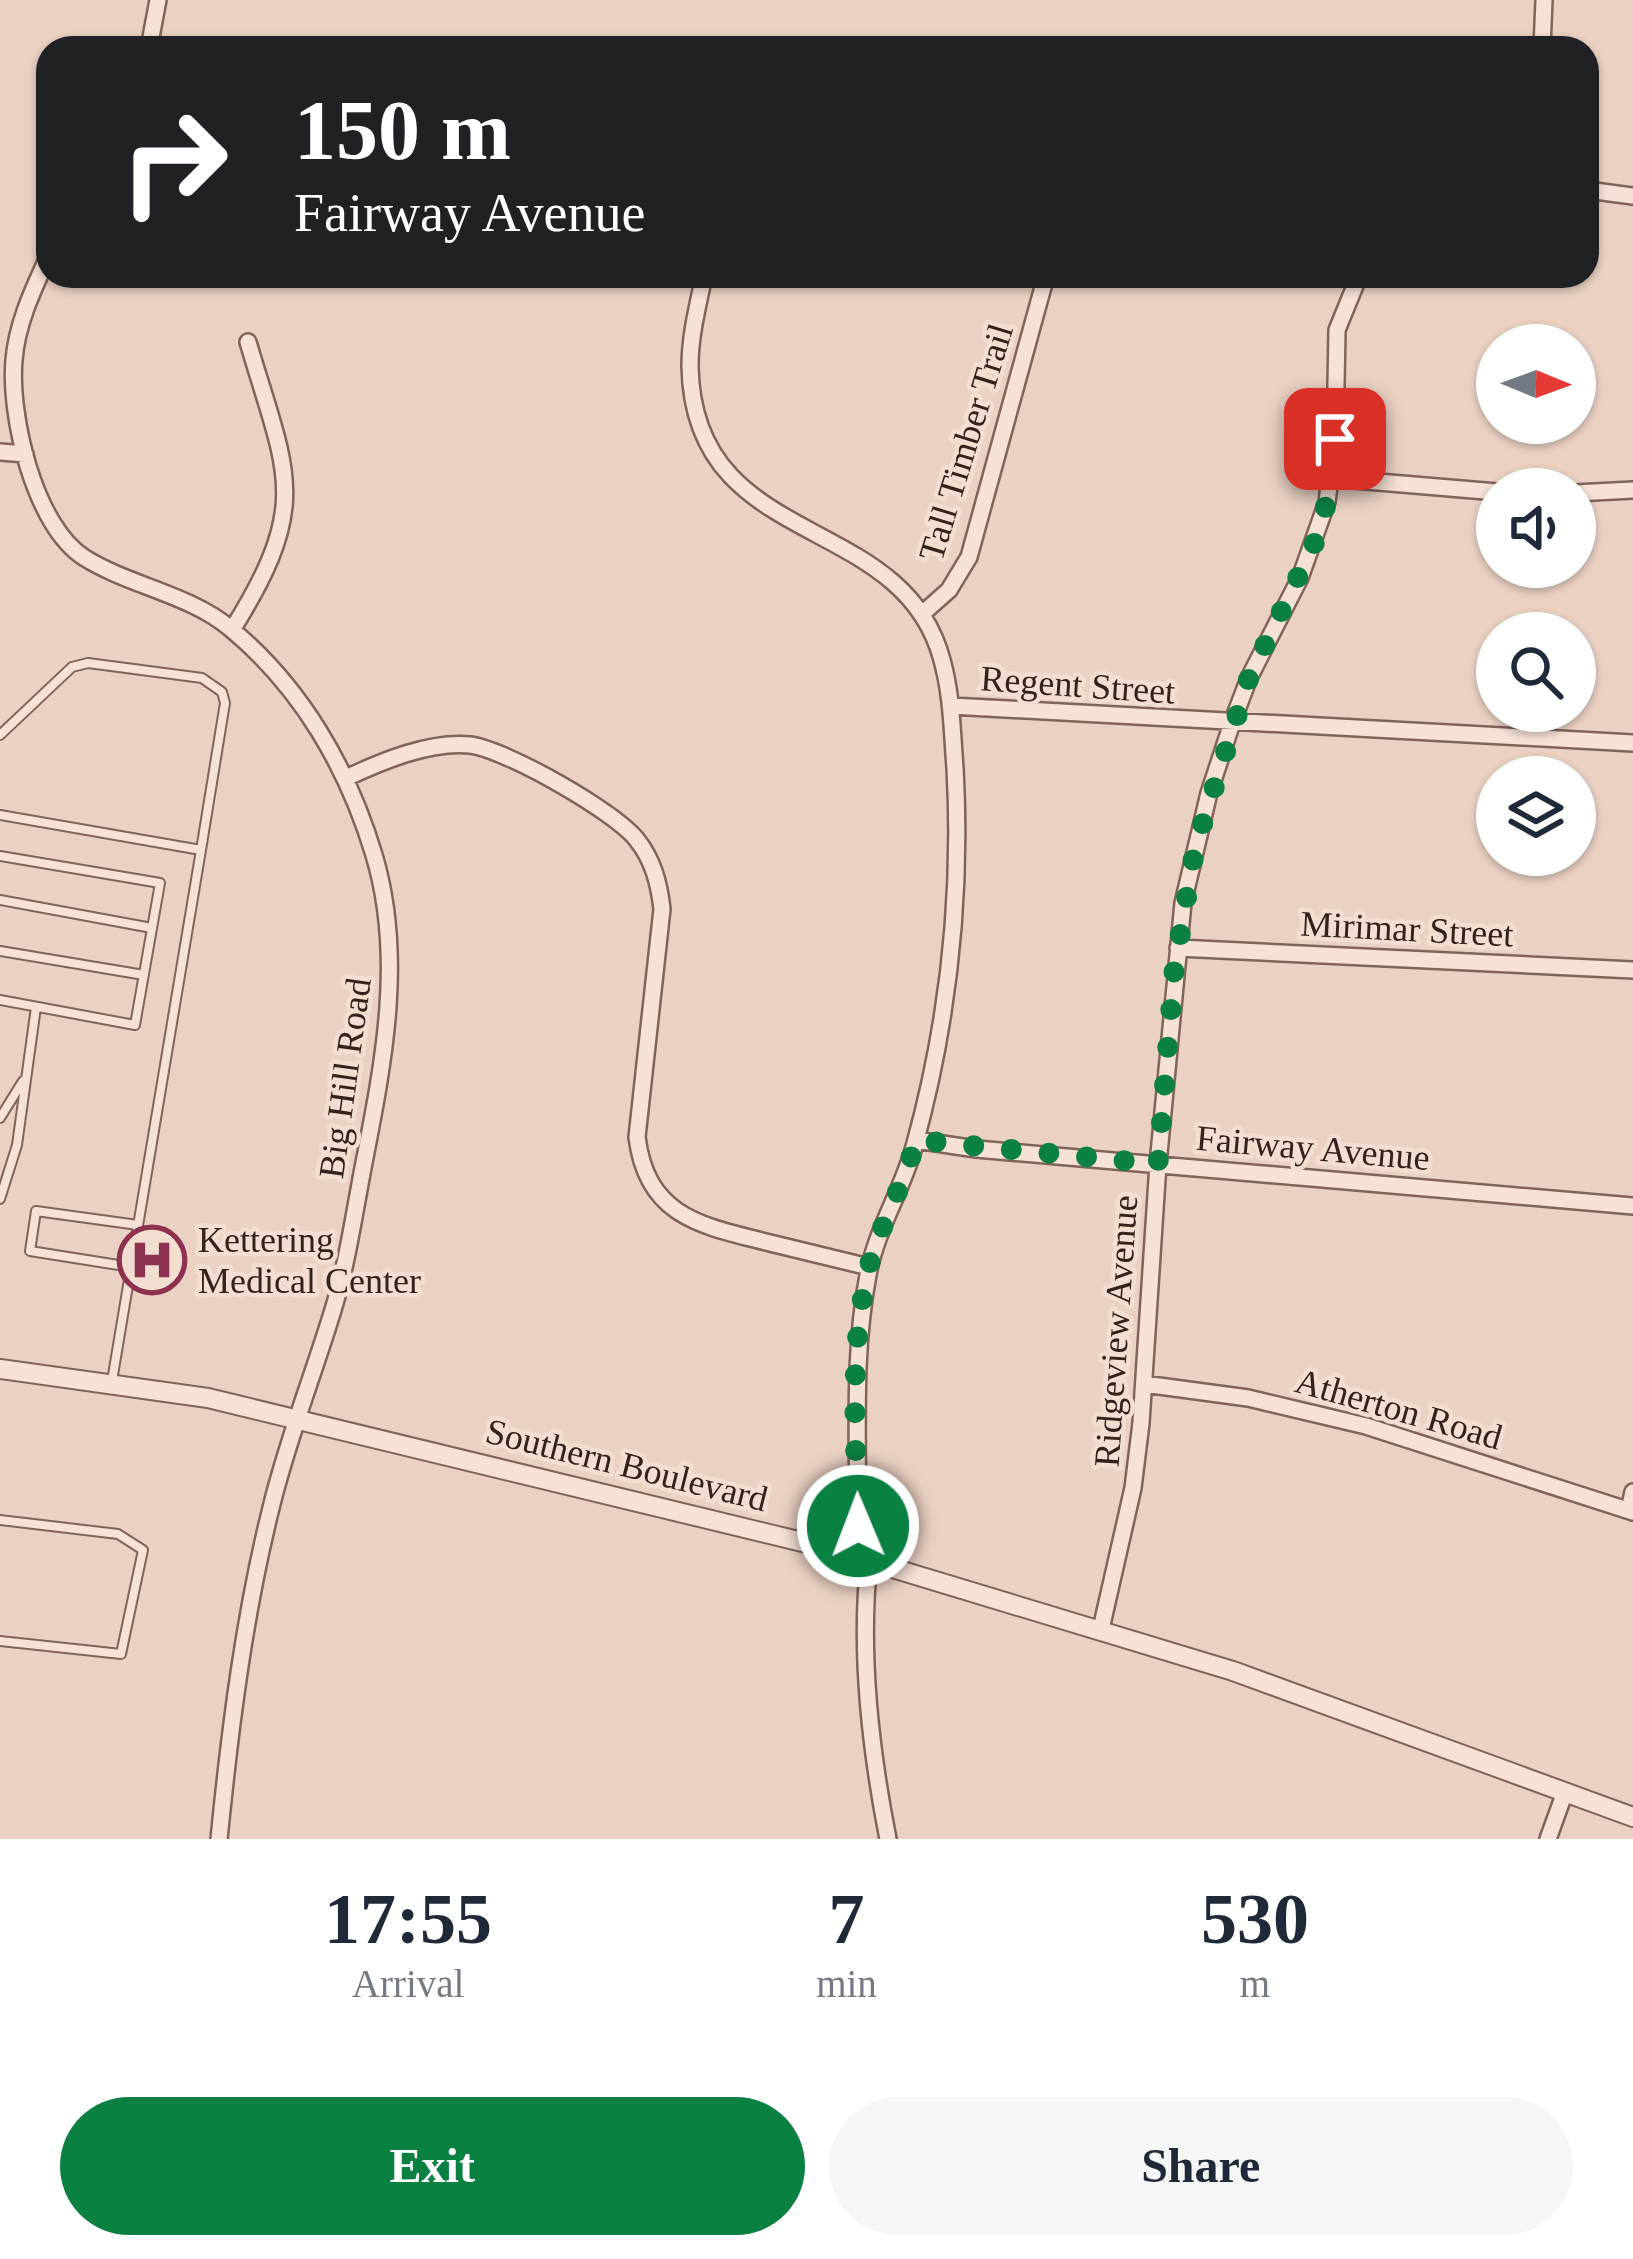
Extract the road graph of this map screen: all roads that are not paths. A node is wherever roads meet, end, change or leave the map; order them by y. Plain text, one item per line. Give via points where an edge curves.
1 (158, 0) edge
2 (1544, 0) edge
3 (151, 36) edge
4 (1542, 36) edge
5 (1599, 192) edge
6 (1633, 196) edge
7 (36, 285) edge
8 (702, 288) edge
9 (1043, 288) edge
10 (1354, 288) edge
11 (248, 342) dead end
12 (0, 452) edge
13 (25, 454) junction
14 (1331, 478) junction
15 (1476, 490) edge
16 (1633, 490) edge
17 (1596, 492) edge
18 (922, 614) junction
19 (232, 630) junction
20 (952, 706) junction
21 (1232, 723) junction
22 (0, 735) edge
23 (1633, 743) edge
24 (346, 778) junction
25 (0, 815) edge
26 (201, 850) junction
27 (0, 856) edge
28 (0, 900) edge
29 (152, 928) junction
30 (1178, 948) junction
31 (0, 951) edge
32 (1633, 970) edge
33 (144, 975) junction
34 (0, 1000) edge
35 (36, 1006) junction
36 (24, 1080) junction
37 (0, 1118) edge
38 (916, 1140) junction
39 (1158, 1164) junction
40 (0, 1199) edge
41 (1633, 1206) edge
42 (138, 1225) junction
43 (131, 1267) junction
44 (869, 1267) junction
45 (0, 1369) edge
46 (111, 1383) junction
47 (1144, 1384) junction
48 (299, 1418) junction
49 (1633, 1492) edge
50 (1631, 1511) edge
51 (0, 1520) edge
52 (863, 1559) junction
53 (1101, 1629) junction
54 (0, 1641) edge
55 (1564, 1792) junction
56 (1633, 1817) edge
57 (219, 1839) edge
58 (888, 1839) edge
59 (1548, 1839) edge

1 - 3 street
2 - 4 street
5 - 6 street
7 - 13 street, Big Hill Road via 14,361
8 - 18 street via 690,366 697,417 714,456 765,508 867,561
9 - 18 street, Tall Timber Trail via 969,557
10 - 14 street, Ridgeview Avenue via 1337,330
11 - 19 street via 280,442 285,512 268,570
12 - 13 street
13 - 19 street, Big Hill Road via 50,517 73,549
14 - 15 street
14 - 21 street, Ridgeview Avenue via 1314,544
16 - 17 street
18 - 20 street
19 - 24 street, Big Hill Road via 285,682
20 - 21 street, Regent Street
20 - 38 street via 957,896
21 - 23 street, Regent Street
21 - 30 street, Ridgeview Avenue via 1195,848
22 - 26 lane via 72,668 88,663 216,686 225,703
24 - 44 street via 434,748 481,747 600,808 636,838 659,884 662,921 638,1137 646,1174 665,1202 696,1223
24 - 48 street, Big Hill Road via 376,861 390,1005 339,1285
25 - 26 lane
26 - 42 lane
27 - 29 lane via 160,883
28 - 29 lane
29 - 33 lane
30 - 32 street, Mirimar Street
30 - 39 street, Ridgeview Avenue
31 - 33 lane
33 - 35 lane via 135,1025
34 - 35 lane
35 - 36 lane
36 - 37 lane
36 - 40 lane
38 - 39 street, Fairway Avenue
38 - 44 street
39 - 41 street, Fairway Avenue
39 - 47 street, Ridgeview Avenue
42 - 43 lane
42 - 43 lane via 37,1210 30,1251
43 - 46 lane
44 - 52 street via 857,1369
45 - 46 street, Southern Boulevard
46 - 48 street, Southern Boulevard
47 - 50 street, Atherton Road via 1307,1411
47 - 53 street, Ridgeview Avenue via 1132,1488
48 - 52 street, Southern Boulevard
48 - 57 street, Big Hill Road via 251,1603
49 - 50 street
51 - 54 lane via 118,1534 143,1550 121,1654
52 - 53 street, Southern Boulevard
52 - 58 street via 868,1688
53 - 55 street, Southern Boulevard
55 - 56 street, Southern Boulevard
55 - 59 street

